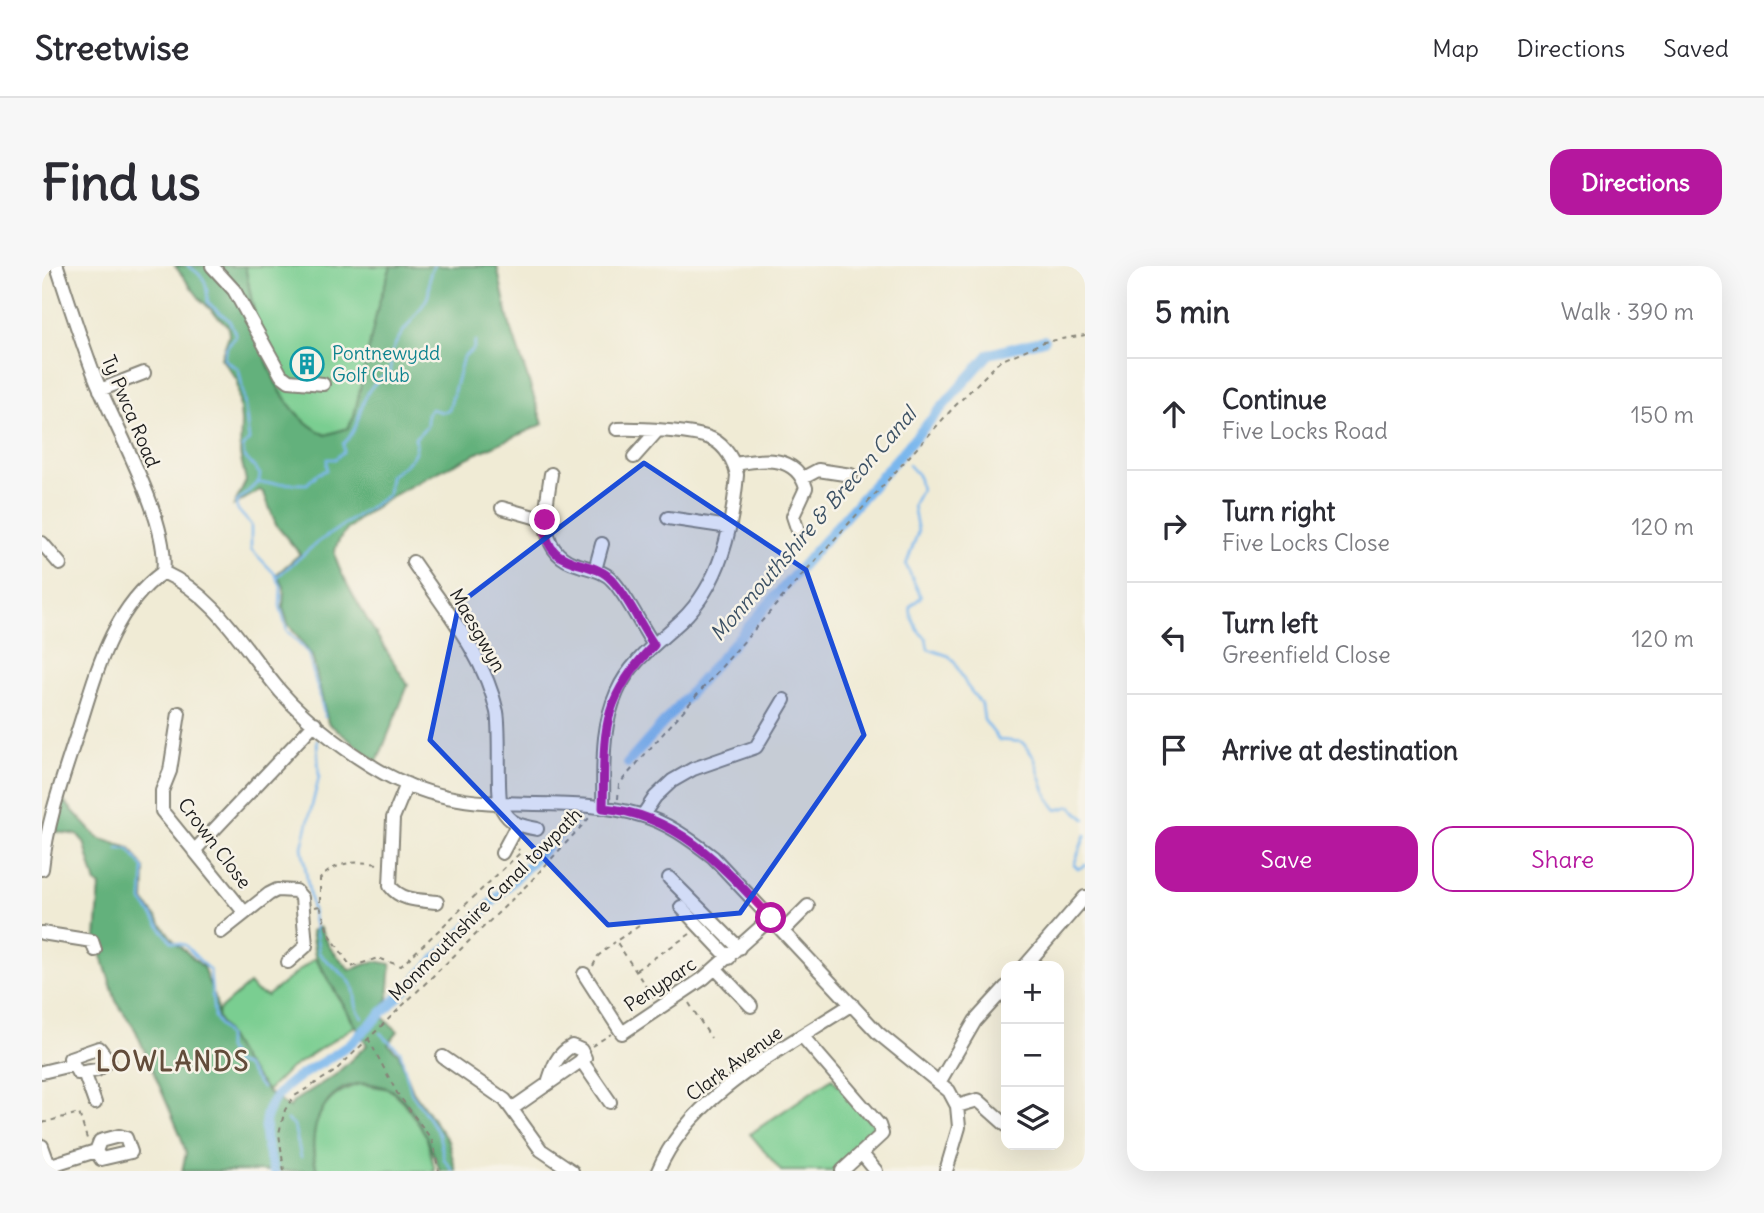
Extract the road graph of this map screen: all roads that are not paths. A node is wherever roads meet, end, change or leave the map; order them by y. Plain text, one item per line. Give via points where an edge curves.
1 (57, 266) edge
2 (212, 266) edge
3 (144, 373) dead end
4 (323, 384) dead end
5 (100, 390) junction
6 (617, 429) dead end
7 (658, 430) junction
8 (634, 457) dead end
9 (735, 464) junction
10 (551, 474) dead end
11 (851, 475) dead end
12 (803, 478) junction
13 (502, 508) dead end
14 (668, 518) dead end
15 (545, 520) junction
16 (729, 527) junction
17 (797, 528) dead end
18 (42, 543) edge
19 (602, 544) dead end
20 (414, 562) dead end
21 (60, 564) dead end
22 (595, 570) junction
23 (163, 572) junction
24 (654, 645) junction
25 (784, 701) dead end
26 (179, 713) dead end
27 (316, 723) junction
28 (407, 784) junction
29 (500, 805) junction
30 (47, 807) edge
31 (603, 808) junction
32 (643, 815) junction
33 (517, 825) junction
34 (537, 829) dead end
35 (506, 848) road end
36 (194, 850) junction
37 (42, 869) edge
38 (669, 878) dead end
39 (1085, 897) edge
40 (437, 902) dead end
41 (808, 906) dead end
42 (681, 907) dead end
43 (244, 912) junction
44 (771, 918) junction
45 (783, 931) junction
46 (221, 932) dead end
47 (42, 933) edge
48 (739, 948) junction
49 (95, 950) dead end
50 (729, 958) junction
51 (1029, 961) edge
52 (288, 962) dead end
53 (716, 969) junction
54 (585, 976) road end
55 (1001, 992) edge
56 (852, 1004) junction
57 (751, 1006) dead end
58 (803, 1037) junction
59 (443, 1057) dead end
60 (71, 1065) junction
61 (42, 1072) edge
62 (84, 1072) junction
63 (940, 1080) junction
64 (610, 1102) dead end
65 (95, 1103) dead end
66 (957, 1106) junction
67 (513, 1108) junction
68 (1001, 1121) edge
69 (42, 1146) edge
70 (96, 1150) road end
71 (862, 1154) junction
72 (50, 1168) edge
73 (566, 1170) edge
74 (657, 1171) edge
75 (842, 1171) edge
76 (876, 1171) edge
77 (946, 1171) edge

1 - 5 street, Ty Pwca Road
2 - 4 street via 234,290 281,375 298,383
3 - 5 street
5 - 23 street, Ty Pwca Road via 153,512 165,560
6 - 7 street
7 - 8 street
7 - 9 street via 712,439
9 - 12 street via 779,460
9 - 16 street
10 - 15 street
11 - 12 street via 818,470
12 - 17 street via 804,496 793,516
13 - 15 street
14 - 16 street
15 - 22 street via 554,551 573,564
16 - 24 street via 719,567 706,593
18 - 21 street
19 - 22 street
20 - 29 street, Maesgwyn via 486,677 501,746
22 - 24 street via 612,580
23 - 27 street via 211,603 282,694
23 - 30 street via 137,595 115,629
24 - 31 street via 632,667 607,716 602,748
25 - 32 street via 756,747 672,781
26 - 36 street, Crown Close via 162,811
27 - 28 street via 374,768
27 - 36 street
28 - 29 street via 474,803
28 - 40 street via 393,818 390,886 396,895
29 - 31 street
29 - 33 street
30 - 37 street
31 - 32 street
32 - 44 street via 713,857
33 - 34 street
33 - 35 street
36 - 43 street, Crown Close
38 - 48 street
39 - 51 street
41 - 45 street
42 - 50 street
43 - 46 street
43 - 52 street via 277,890 296,891 302,898 306,946
44 - 45 street
44 - 48 street, Penyparc
45 - 56 street
47 - 49 street via 92,941
48 - 50 street, Penyparc
50 - 53 street, Penyparc
53 - 54 street, Penyparc via 622,1033
53 - 57 street
55 - 63 street via 975,1021
56 - 58 street, Clark Avenue
56 - 63 street via 900,1053
58 - 71 street via 879,1125 882,1135
58 - 74 street, Clark Avenue via 701,1108 677,1135
59 - 67 street
60 - 61 street
60 - 62 street via 78,1073
60 - 62 street via 70,1058 76,1054 99,1048 105,1053 109,1061
62 - 65 street
63 - 66 street
64 - 67 street via 572,1046 556,1059 548,1083
66 - 68 street via 978,1100
66 - 77 street via 959,1127
67 - 73 street via 541,1150
69 - 72 street
70 - 72 street
71 - 75 street
71 - 76 street

